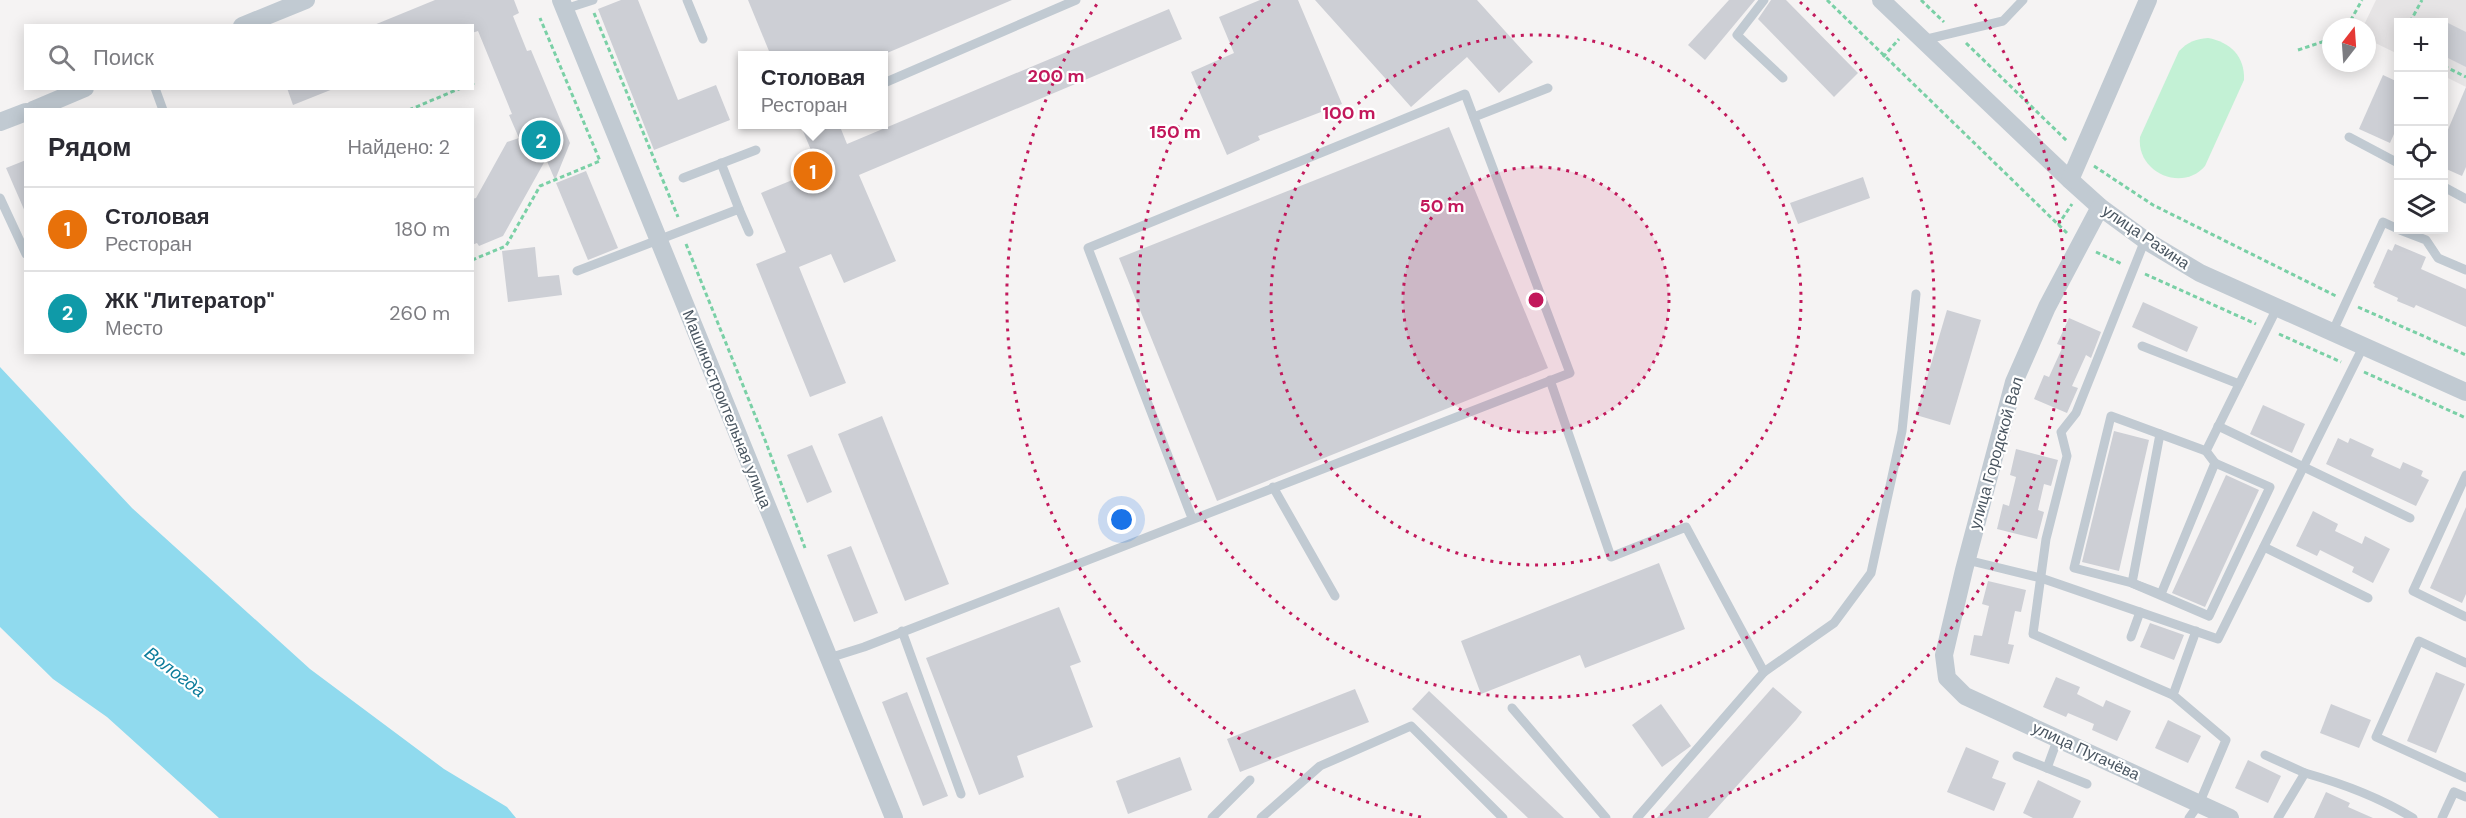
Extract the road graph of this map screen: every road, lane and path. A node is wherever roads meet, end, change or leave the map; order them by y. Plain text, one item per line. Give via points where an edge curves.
1 (306, 0) edge
2 (593, 0) edge
3 (687, 0) edge
4 (1076, 0) edge
5 (1764, 0) edge
6 (1881, 0) edge
7 (1921, 0) edge
8 (2023, 0) edge
9 (2148, 0) edge
10 (2362, 0) edge
11 (2422, 0) edge
12 (563, 4) edge
13 (540, 18) dead end
14 (2352, 18) edge
15 (2412, 18) edge
16 (247, 24) edge
17 (1955, 33) junction
18 (703, 39) dead end
19 (1923, 40) junction
20 (2322, 42) edge
21 (2298, 50) dead end
22 (2448, 68) edge
23 (2466, 77) edge
24 (1783, 78) dead end
25 (888, 80) edge
26 (1548, 88) dead end
27 (82, 90) edge
28 (156, 90) edge
29 (456, 90) edge
30 (59, 105) edge
31 (43, 108) edge
32 (162, 108) edge
33 (414, 108) edge
34 (24, 113) edge
35 (1474, 117) junction
36 (0, 123) edge
37 (2349, 137) dead end
38 (756, 150) dead end
39 (2081, 154) junction
40 (2394, 161) edge
41 (722, 163) junction
42 (683, 178) dead end
43 (2070, 180) junction
44 (2448, 189) edge
45 (0, 198) edge
46 (2466, 199) edge
47 (2100, 207) junction
48 (739, 209) junction
49 (2394, 227) edge
50 (748, 232) dead end
51 (2411, 234) edge
52 (2145, 240) junction
53 (659, 241) junction
54 (24, 250) edge
55 (474, 259) edge
56 (2466, 270) edge
57 (577, 271) dead end
58 (1916, 294) dead end
59 (2346, 301) junction
60 (2277, 308) junction
61 (2331, 333) junction
62 (2142, 346) dead end
63 (2363, 347) junction
64 (2466, 356) edge
65 (1550, 380) junction
66 (2239, 384) junction
67 (2466, 393) edge
68 (2218, 426) junction
69 (2160, 434) junction
70 (2206, 451) junction
71 (2215, 463) junction
72 (2304, 467) junction
73 (2466, 475) edge
74 (1273, 487) junction
75 (1192, 518) junction
76 (2410, 518) dead end
77 (2264, 547) junction
78 (1967, 560) junction
79 (2041, 578) junction
80 (2132, 583) junction
81 (2161, 594) junction
82 (1335, 596) dead end
83 (2368, 598) dead end
84 (2140, 612) junction
85 (2466, 616) edge
86 (902, 631) junction
87 (2196, 631) junction
88 (2131, 637) dead end
89 (829, 658) junction
90 (2466, 663) edge
91 (1764, 672) junction
92 (1947, 678) joint
93 (2173, 695) junction
94 (1512, 708) dead end
95 (2058, 738) junction
96 (2265, 755) dead end
97 (2017, 756) dead end
98 (2047, 768) junction
99 (2306, 773) junction
100 (2466, 778) edge
101 (1250, 780) dead end
102 (2087, 784) dead end
103 (961, 794) dead end
104 (2466, 797) edge
105 (2194, 811) edge
106 (894, 818) edge
107 (1212, 818) edge
108 (1261, 818) edge
109 (1503, 818) edge
110 (1606, 818) edge
111 (1637, 818) edge
112 (2230, 818) edge
113 (2278, 818) edge
114 (2413, 818) edge
115 (2442, 818) edge

1 - 16 street
2 - 12 lane
3 - 18 lane
4 - 25 lane
5 - 24 lane via 1737,35
6 - 19 street, улица Разина
7 - 17 path
8 - 17 lane via 2004,21
9 - 39 street
10 - 14 path
11 - 15 path
12 - 53 street, Машиностроительная улица
13 - 55 path via 600,161 540,186 506,246
17 - 19 lane
17 - 39 path
19 - 43 street, улица Разина
20 - 21 path
22 - 23 path
26 - 35 lane
27 - 30 street
28 - 32 lane
29 - 33 path
30 - 31 street
34 - 36 street
35 - 65 lane via 1570,373
35 - 75 lane via 1464,94 1088,248
37 - 40 lane
38 - 41 lane
39 - 43 street
39 - 59 path via 2153,206
41 - 42 lane
41 - 48 lane
43 - 47 street, улица Разина
44 - 46 lane
45 - 54 lane
47 - 52 street, улица Разина
47 - 78 street, улица Городской Вал via 2047,307 2014,382
48 - 50 lane
48 - 53 lane
49 - 59 lane via 2382,222
51 - 56 lane via 2426,240 2438,258
52 - 60 street, улица Разина via 2200,273
52 - 79 lane via 2076,413 2061,432 2067,456 2046,539
53 - 57 lane
53 - 89 street, Машиностроительная улица
58 - 91 lane via 1902,431 1871,573 1834,624
59 - 61 lane
59 - 64 path
60 - 61 street, улица Разина
60 - 66 lane
61 - 63 street, улица Разина
62 - 66 lane
63 - 67 street, улица Разина
63 - 72 lane
65 - 74 lane
65 - 91 lane via 1611,557 1686,527
66 - 68 lane
68 - 70 lane
68 - 72 lane
69 - 70 lane
69 - 80 lane
69 - 80 lane via 2111,416 2074,568
70 - 71 lane
71 - 81 lane
71 - 81 lane via 2270,487 2209,616
72 - 76 lane
72 - 77 lane
73 - 85 lane via 2413,591
74 - 75 lane
74 - 82 lane
75 - 86 lane
77 - 83 lane
77 - 87 lane via 2218,639
78 - 79 lane
78 - 92 street, улица Городской Вал via 1944,655
79 - 84 lane
79 - 93 lane via 2033,634
80 - 81 lane
84 - 87 lane
84 - 88 lane
86 - 89 lane
86 - 103 lane
87 - 93 lane
89 - 106 street, Машиностроительная улица
90 - 100 lane via 2419,641 2376,737
91 - 111 lane
92 - 95 street, улица Пугачёва via 1965,696
93 - 105 lane via 2226,740
94 - 110 lane
95 - 98 lane
95 - 105 street, улица Пугачёва
96 - 99 lane
97 - 98 lane
98 - 102 lane
99 - 113 lane
99 - 114 lane via 2348,785
101 - 107 lane
104 - 115 lane via 2454,792
105 - 112 street, улица Пугачёва
108 - 109 lane via 1320,765 1411,726

